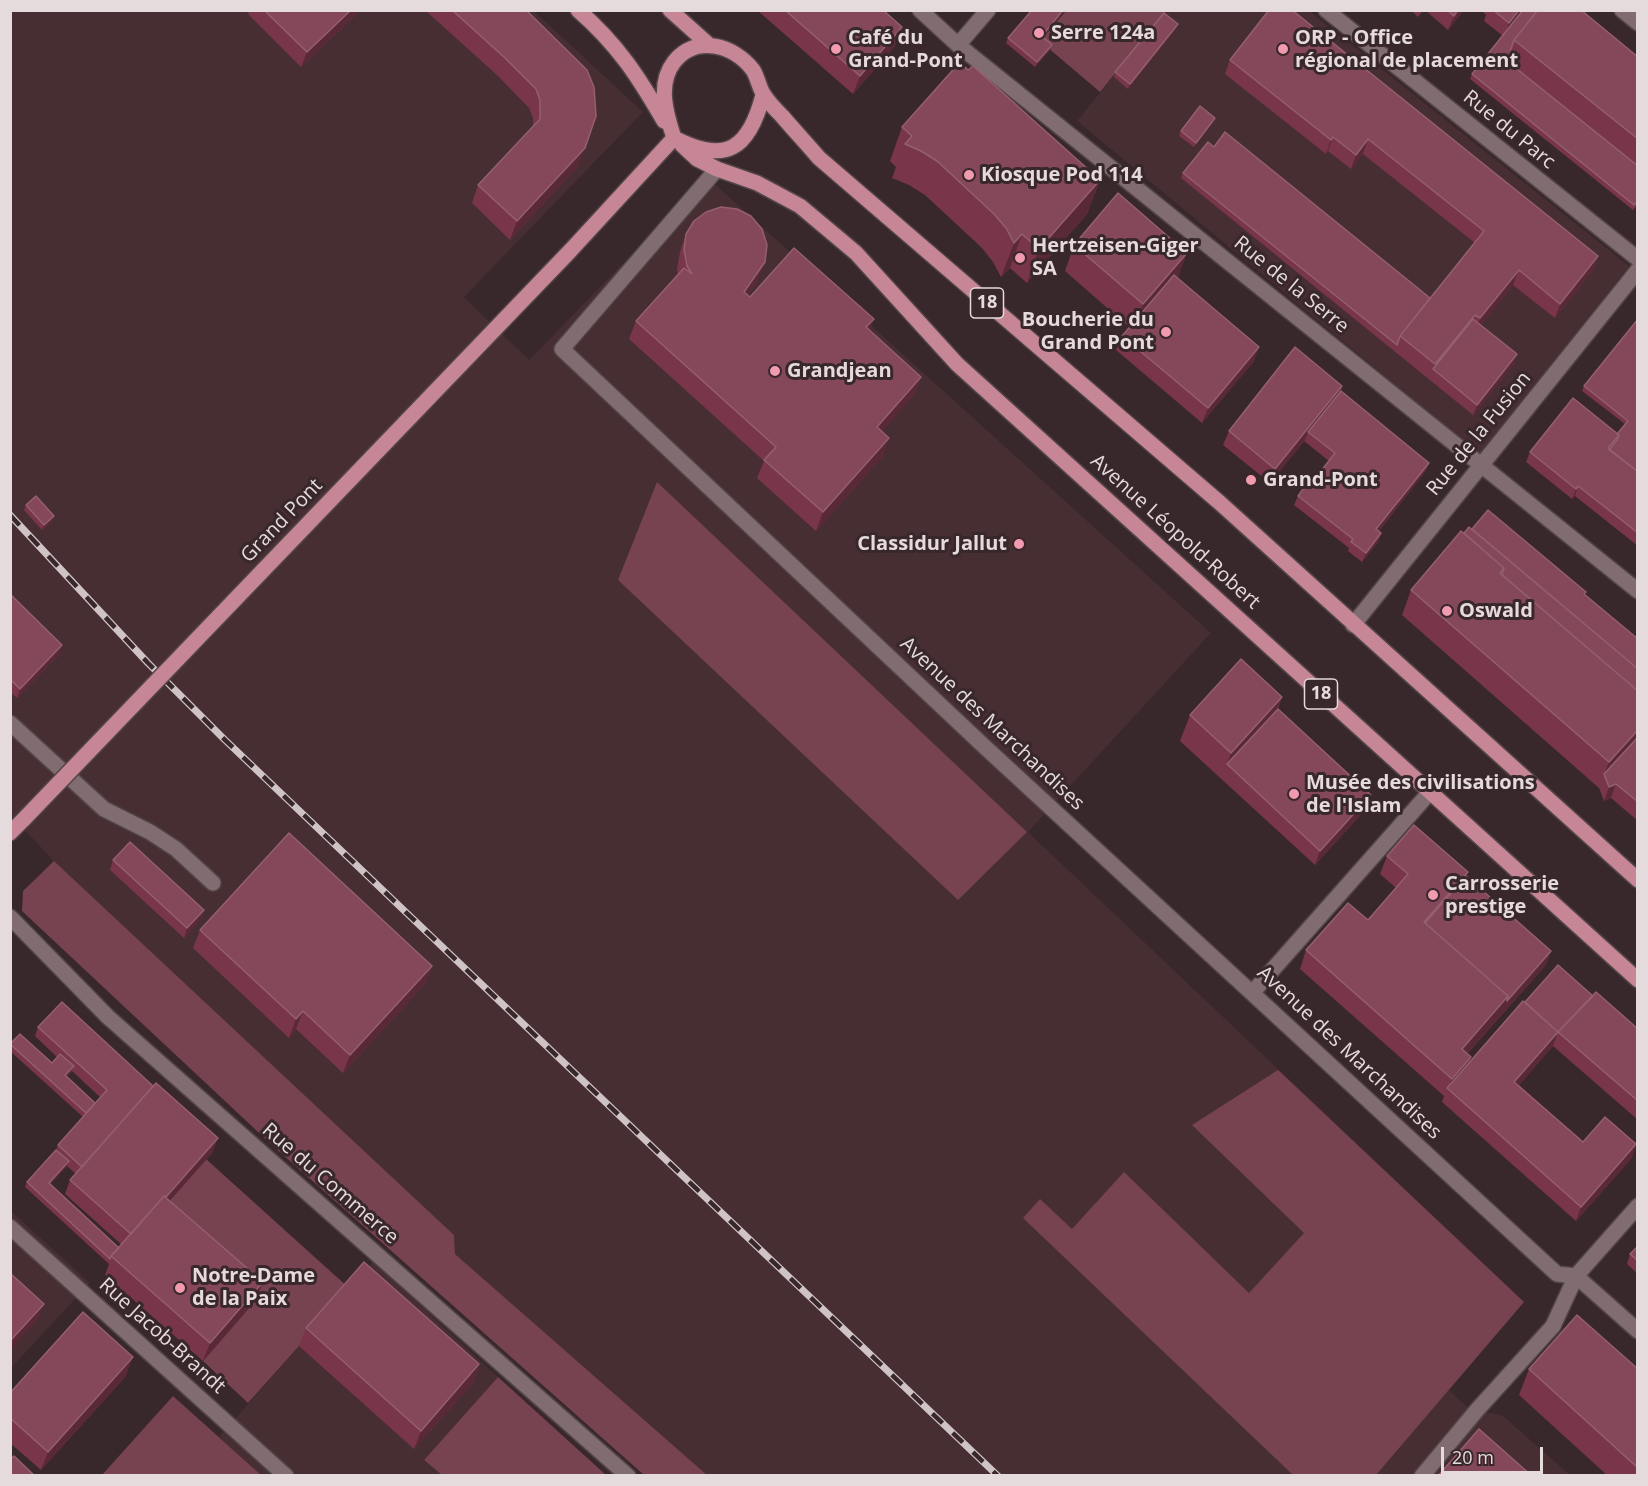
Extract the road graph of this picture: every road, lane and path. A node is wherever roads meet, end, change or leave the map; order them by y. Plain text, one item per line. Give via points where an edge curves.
1 (578, 10) edge
2 (670, 10) edge
3 (920, 10) edge
4 (988, 10) edge
5 (1326, 10) edge
6 (1622, 10) edge
7 (1638, 23) edge
8 (708, 44) junction
9 (958, 45) junction
10 (763, 95) junction
11 (674, 138) junction
12 (717, 169) junction
13 (1638, 259) edge
14 (1638, 270) edge
15 (1481, 465) junction
16 (1638, 591) edge
17 (1353, 625) junction
18 (10, 723) edge
19 (1430, 792) junction
20 (10, 833) edge
21 (1638, 880) edge
22 (213, 883) dead end
23 (10, 917) edge
24 (1638, 980) edge
25 (1252, 993) junction
26 (1638, 1206) edge
27 (10, 1227) edge
28 (1576, 1276) junction
29 (1638, 1331) edge
30 (286, 1476) edge
31 (628, 1476) edge
32 (1422, 1476) edge

1 - 11 main road, Avenue Léopold-Robert via 637,74
2 - 8 main road
3 - 9 street, Rue de la Serre
4 - 9 street
5 - 13 street, Rue du Parc
6 - 7 street
8 - 10 main road, 18 via 737,55 752,70
8 - 11 main road via 690,49 669,70 665,102
9 - 15 street, Rue de la Serre
10 - 11 main road via 751,129 731,149 693,148
10 - 17 main road, 18 via 819,159 1220,503
11 - 12 main road, Avenue Léopold-Robert / 18 via 697,159
11 - 20 main road, Grand Pont, bridge
12 - 19 main road, Avenue Léopold-Robert / 18 via 757,183 800,206 856,253 957,364
12 - 25 street, Avenue des Marchandises via 562,349
14 - 15 street, Rue de la Fusion
15 - 16 street, Rue de la Serre
15 - 17 street, Rue de la Fusion
17 - 21 main road, 18
18 - 22 street via 105,809 176,849
19 - 24 main road, Avenue Léopold-Robert / 18
19 - 25 street
23 - 31 street, Rue du Commerce via 108,1017
25 - 28 street, Avenue des Marchandises via 1557,1274
26 - 28 street
27 - 30 street, Rue Jacob-Brandt
28 - 29 street
28 - 32 street via 1553,1326

